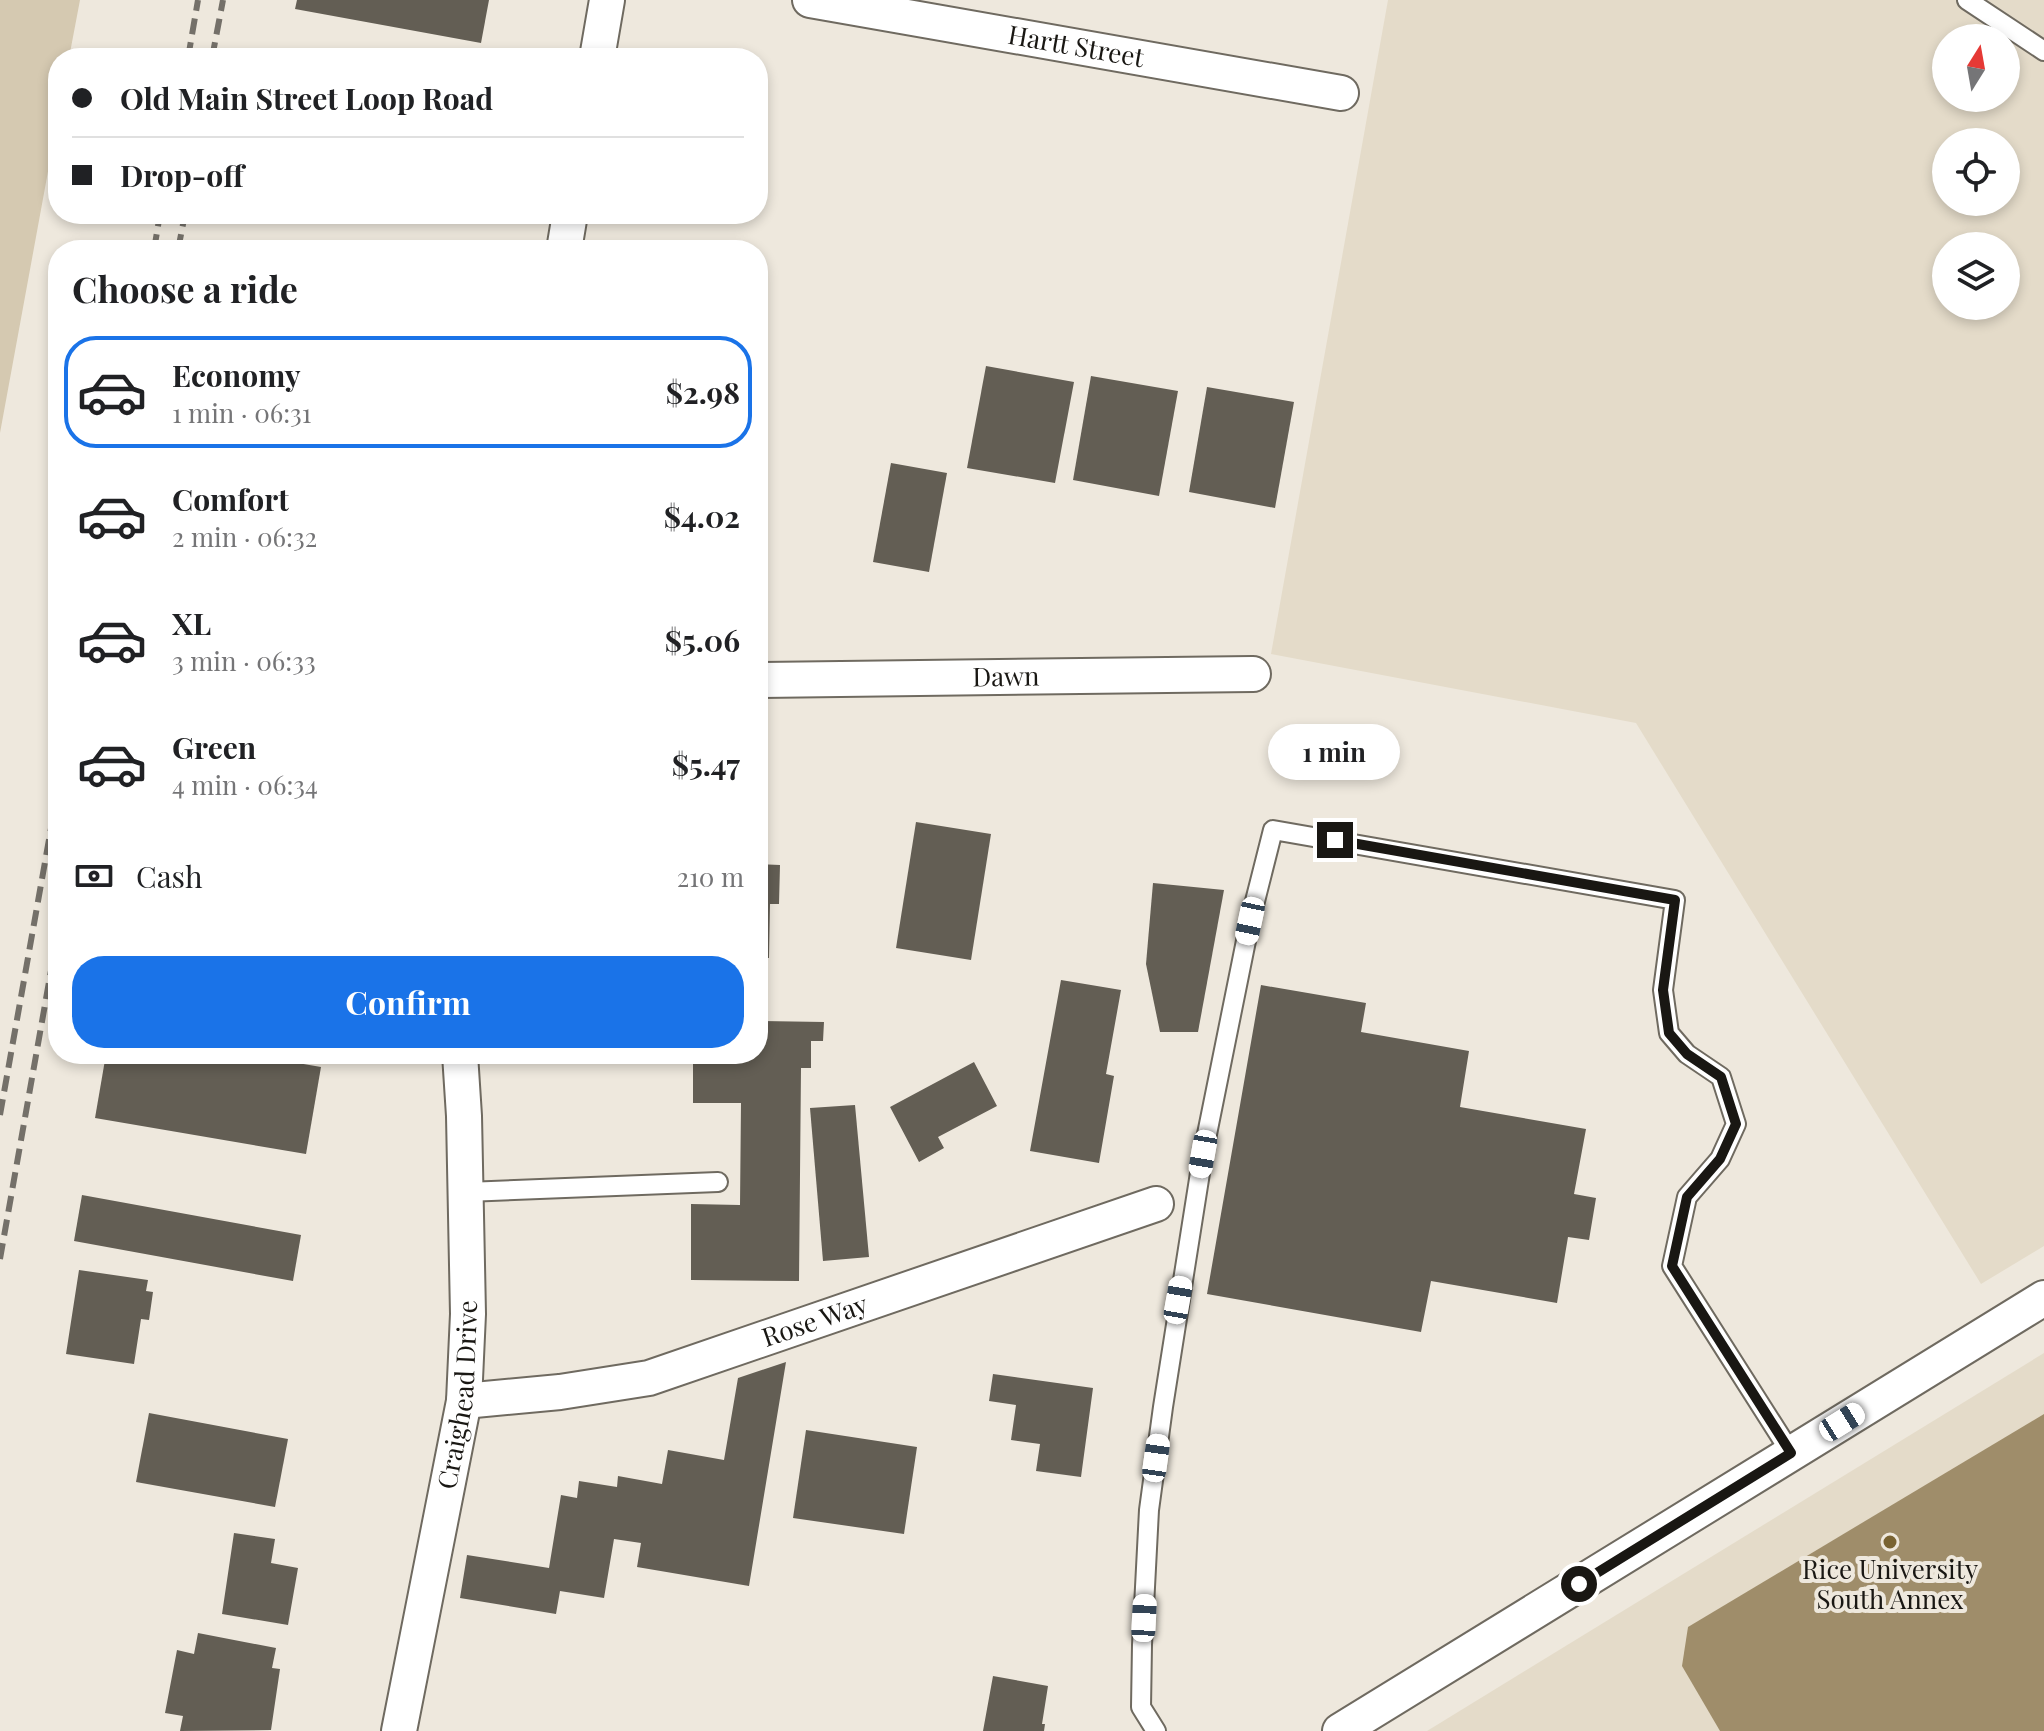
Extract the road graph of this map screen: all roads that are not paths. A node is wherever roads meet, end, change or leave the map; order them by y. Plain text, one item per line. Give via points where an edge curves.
1 (607, 0) edge
2 (810, 0) edge
3 (1967, 0) edge
4 (599, 48) edge
5 (2044, 51) edge
6 (1341, 93) dead end
7 (1253, 674) dead end
8 (768, 680) edge
9 (460, 1064) edge
10 (718, 1182) dead end
11 (466, 1192) junction
12 (1156, 1204) dead end
13 (2044, 1298) edge
14 (464, 1401) junction
15 (1791, 1453) junction
16 (399, 1731) edge
17 (1156, 1731) edge
18 (1340, 1731) edge

1 - 4 street
2 - 6 street, Hartt Street
3 - 5 lane
7 - 8 street, Dawn
9 - 11 street, Craighead Drive
10 - 11 lane
11 - 14 street, Craighead Drive
12 - 14 street, Rose Way via 649,1378
13 - 15 street
14 - 16 street, Craighead Drive
15 - 17 lane via 1672,1266 1687,1197 1720,1159 1736,1124 1721,1077 1687,1054 1669,1033 1663,990 1675,900 1273,830 1208,1126 1149,1510 1141,1707
15 - 18 street

